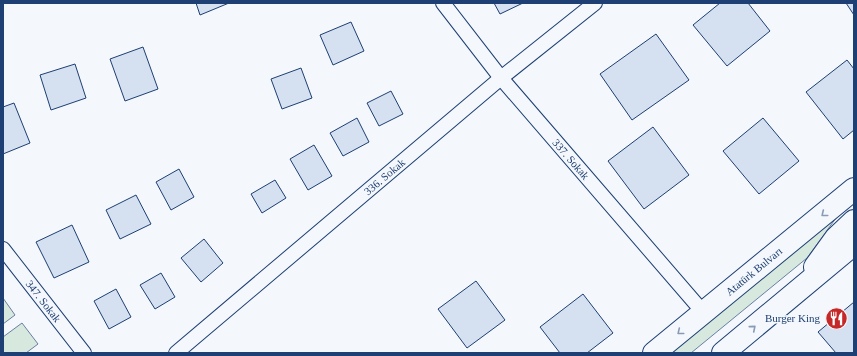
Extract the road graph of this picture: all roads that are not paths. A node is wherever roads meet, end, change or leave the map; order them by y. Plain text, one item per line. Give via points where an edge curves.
1 (443, 3) edge
2 (595, 3) edge
3 (501, 78) junction
4 (854, 189) edge
5 (854, 221) edge
6 (854, 244) edge
7 (3, 249) edge
8 (800, 289) junction
9 (703, 312) junction
10 (84, 353) edge
11 (176, 353) edge
12 (654, 353) edge
13 (723, 353) edge

1 - 3 street, 337. Sokak
2 - 3 street, 336. Sokak
3 - 9 street, 337. Sokak
3 - 11 street, 336. Sokak
4 -> 9 main road, Atatürk Bulvarı
5 - 8 main road via 827,249
6 - 8 main road
7 - 10 street, 347. Sokak
13 -> 8 main road
9 -> 12 main road, Atatürk Bulvarı

